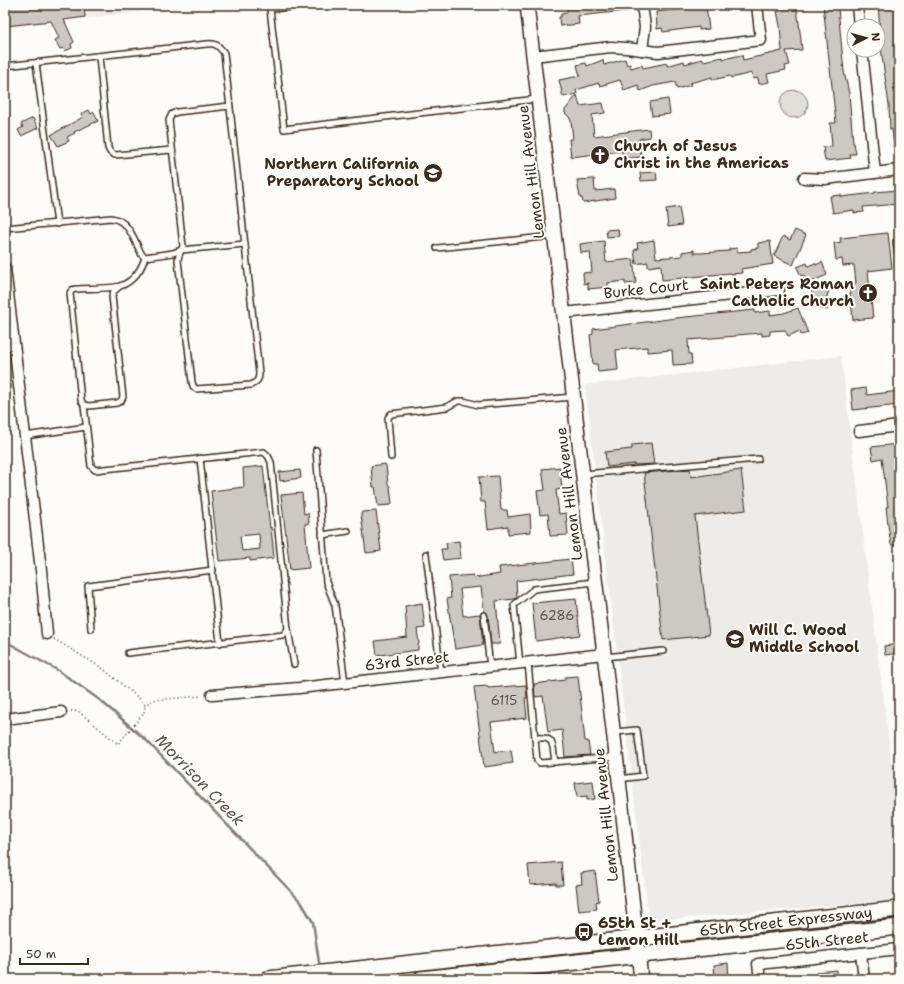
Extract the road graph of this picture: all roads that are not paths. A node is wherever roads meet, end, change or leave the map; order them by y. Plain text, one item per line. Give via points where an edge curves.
1 (315, 5) edge
2 (527, 5) edge
3 (642, 5) edge
4 (757, 5) edge
5 (857, 5) edge
6 (858, 18) edge
7 (642, 50) junction
8 (99, 56) junction
9 (533, 56) junction
10 (863, 58) edge
11 (36, 63) junction
12 (5, 66) edge
13 (538, 98) junction
14 (230, 106) junction
15 (172, 150) junction
16 (899, 170) edge
17 (875, 173) junction
18 (804, 178) dead end
19 (57, 224) junction
20 (5, 228) edge
21 (555, 236) junction
22 (896, 242) dead end
23 (245, 244) junction
24 (437, 248) dead end
25 (181, 250) junction
26 (145, 257) junction
27 (899, 263) edge
28 (5, 268) edge
29 (120, 286) junction
30 (780, 290) dead end
31 (564, 313) junction
32 (10, 347) edge
33 (574, 396) junction
34 (84, 405) junction
35 (899, 426) edge
36 (86, 427) junction
37 (859, 431) dead end
38 (25, 436) junction
39 (316, 450) dead end
40 (390, 457) dead end
41 (200, 458) junction
42 (758, 459) dead end
43 (583, 474) junction
44 (348, 531) dead end
45 (322, 535) junction
46 (426, 554) dead end
47 (212, 570) junction
48 (595, 582) junction
49 (484, 615) dead end
50 (91, 629) dead end
51 (288, 629) junction
52 (47, 634) road end
53 (220, 643) junction
54 (663, 651) dead end
55 (128, 653) dead end
56 (604, 656) junction
57 (524, 663) junction
58 (294, 664) dead end
59 (490, 667) junction
60 (441, 672) junction
61 (345, 683) junction
62 (212, 696) road end
63 (61, 712) road end
64 (5, 719) edge
65 (613, 732) junction
66 (535, 738) junction
67 (616, 757) junction
68 (555, 762) junction
69 (619, 780) junction
70 (899, 909) edge
71 (899, 927) edge
72 (636, 938) junction
73 (899, 949) edge
74 (861, 953) junction
75 (638, 956) junction
76 (268, 979) edge
77 (421, 979) edge
78 (641, 979) edge
79 (760, 979) edge
80 (864, 979) edge

1 - 13 lane via 270,10 284,128
2 - 9 street, Lemon Hill Avenue
3 - 7 street via 645,27
4 - 7 street via 761,40 658,52
5 - 6 street
7 - 9 street via 611,47
8 - 11 lane
8 - 14 lane via 214,43 224,53
8 - 15 lane via 110,152 115,155
9 - 13 street, Lemon Hill Avenue
10 - 17 street
11 - 12 lane
11 - 19 lane
13 - 21 street, Lemon Hill Avenue
14 - 15 lane via 172,114 169,120
14 - 23 lane
15 - 25 lane via 183,246
16 - 17 street
17 - 18 street via 825,179
19 - 20 lane
19 - 26 lane via 119,219 125,222
21 - 24 lane
21 - 31 street, Lemon Hill Avenue
22 - 27 lane
23 - 25 lane
23 - 25 lane via 259,373 256,383 250,385 200,389 193,386 178,260
25 - 26 lane
26 - 29 lane via 138,273
28 - 32 street
29 - 34 lane via 112,296 123,397 116,403
29 - 34 lane via 76,289 70,293 81,400
30 - 31 street, Burke Court
31 - 33 street, Lemon Hill Avenue
32 - 38 street
33 - 40 lane via 478,405 458,401 447,407 391,414 388,418
33 - 43 street, Lemon Hill Avenue
34 - 36 lane
35 - 37 street
36 - 38 lane
36 - 41 lane via 91,466 95,470
38 - 52 street
39 - 45 lane
41 - 47 lane
41 - 51 lane via 264,452 268,456 271,462
42 - 43 lane
43 - 48 street, Lemon Hill Avenue
44 - 45 lane
45 - 61 lane via 326,582 335,605
46 - 60 lane
47 - 50 lane via 88,586
47 - 53 lane
48 - 56 street, Lemon Hill Avenue
48 - 57 lane via 534,589 514,605
49 - 59 lane
51 - 53 lane via 283,635
51 - 58 lane
53 - 55 lane
54 - 56 lane
56 - 57 street, 63rd Street
56 - 65 street, Lemon Hill Avenue
57 - 59 street, 63rd Street
57 - 66 lane
59 - 60 street, 63rd Street
60 - 61 street, 63rd Street
61 - 62 street, 63rd Street
63 - 64 street
65 - 67 street, Lemon Hill Avenue
65 - 69 lane via 637,730 643,776
66 - 68 lane via 544,737 552,741
66 - 68 lane via 537,760 540,763
67 - 68 lane
67 - 69 street, Lemon Hill Avenue
69 - 72 street, Lemon Hill Avenue
70 - 72 main road, 65th Street Expressway
71 - 75 main road, 65th Street Expressway
72 - 75 street, Lemon Hill Avenue
72 - 76 main road, 65th Street Expressway
73 - 74 street, 65th Street
74 - 79 street, 65th Street via 758,964
74 - 80 street
75 - 77 main road, 65th Street Expressway
75 - 78 street, Lemon Hill Avenue

